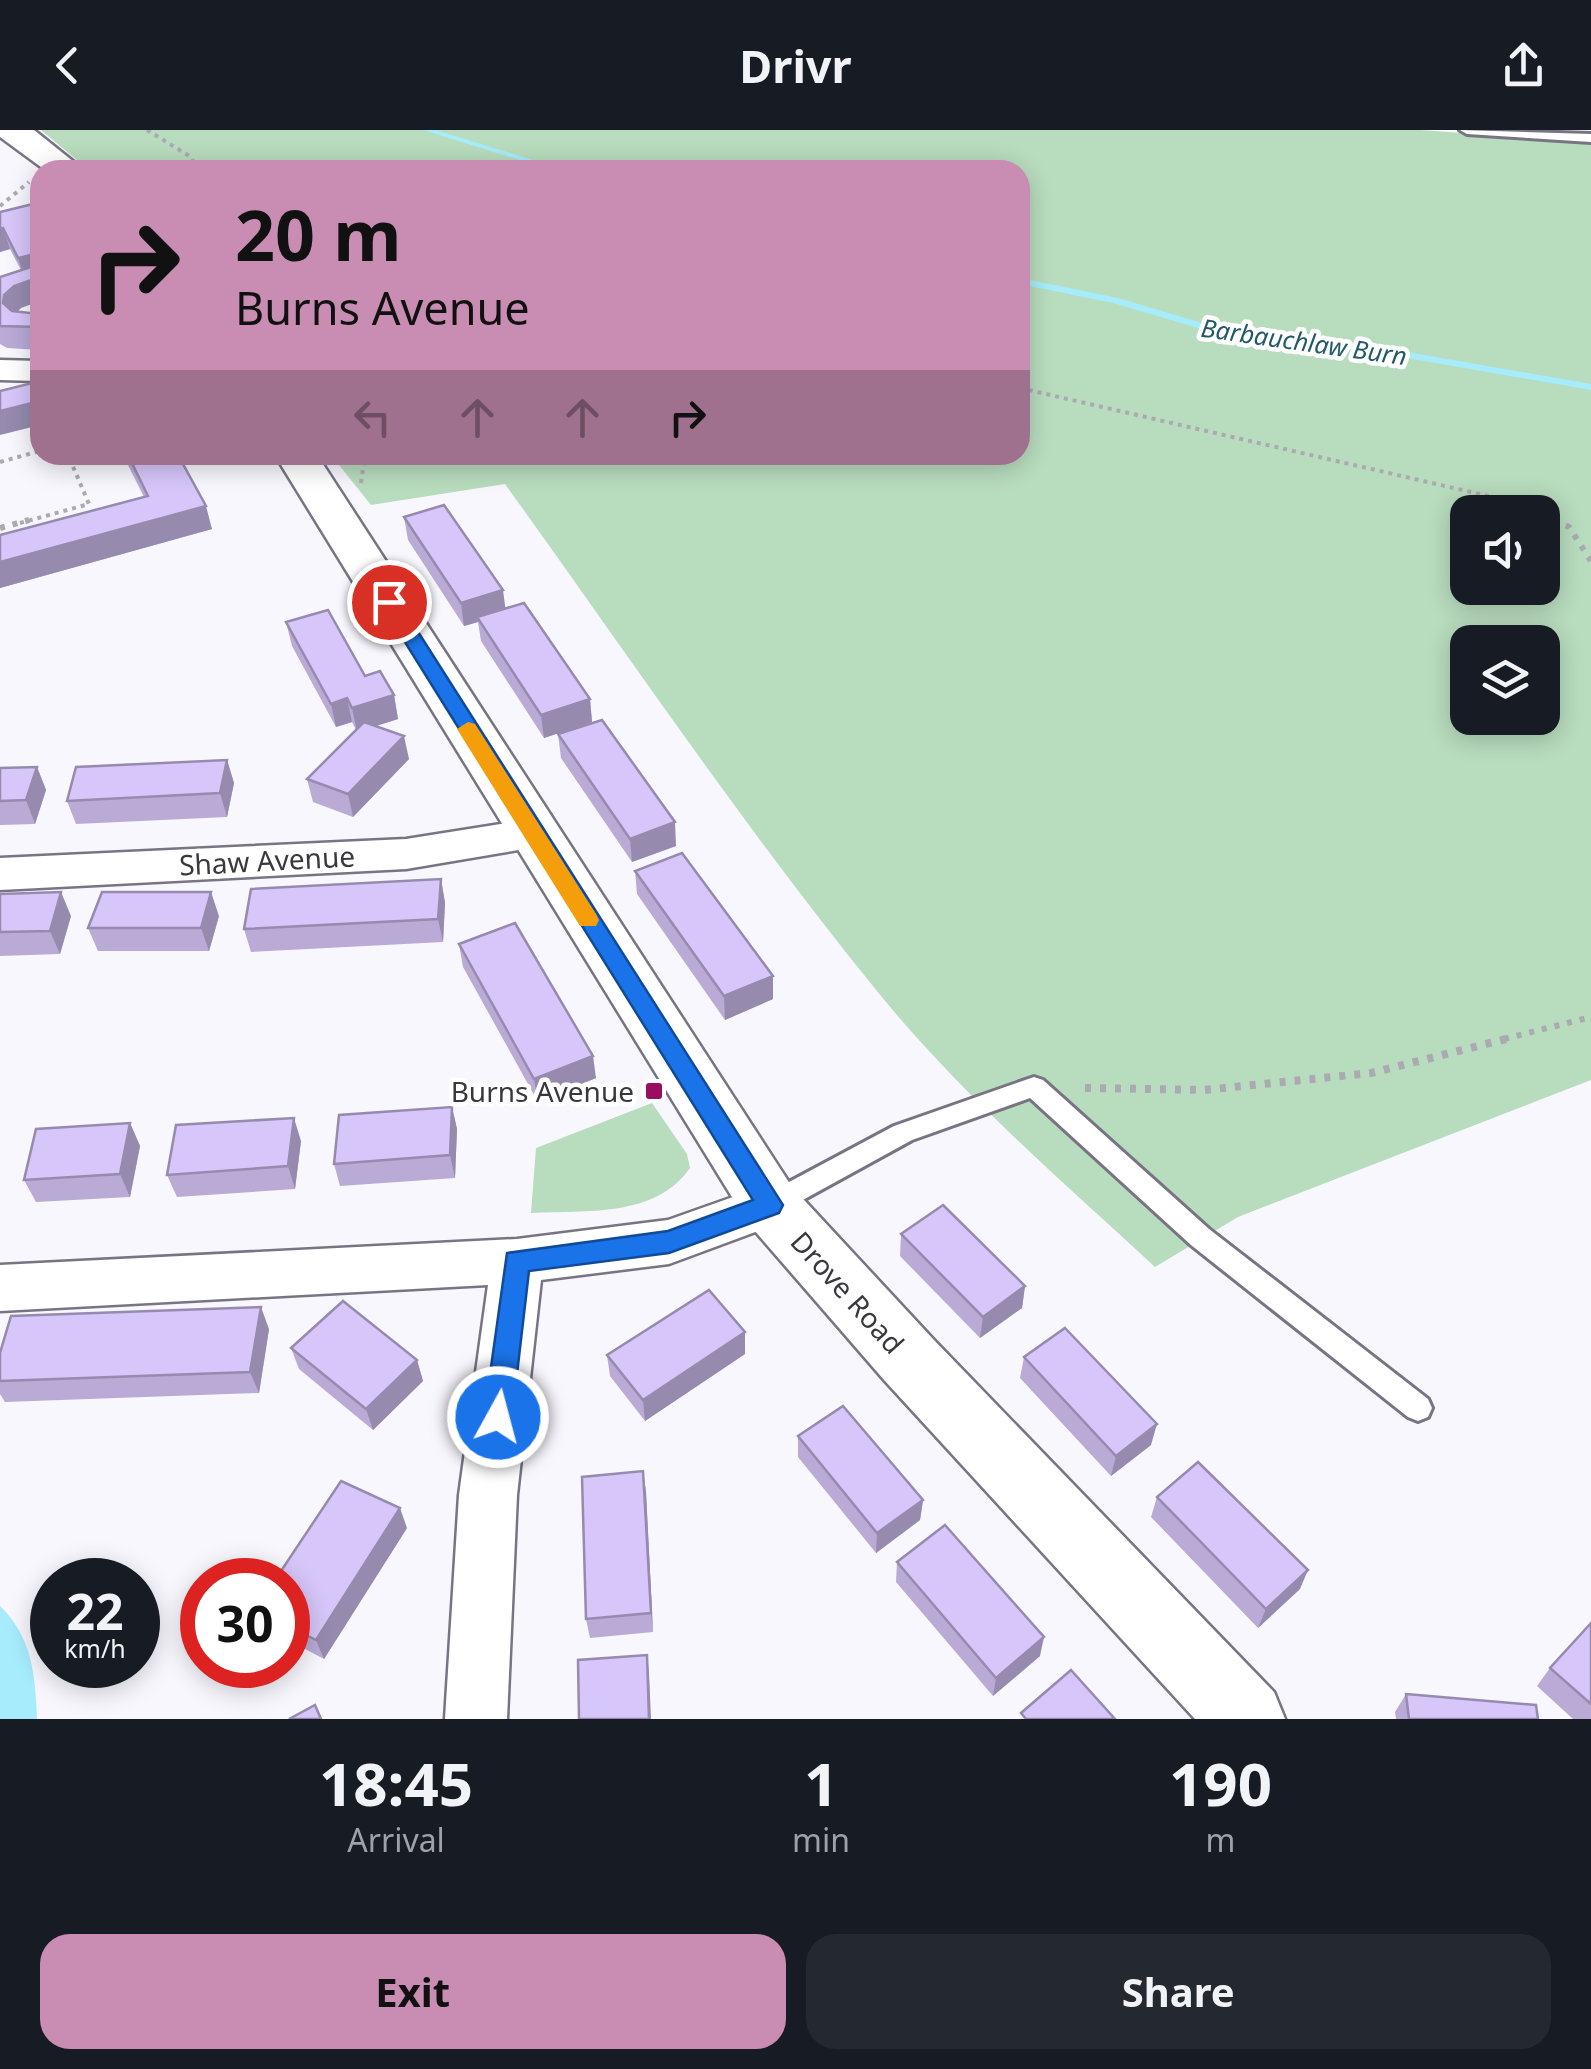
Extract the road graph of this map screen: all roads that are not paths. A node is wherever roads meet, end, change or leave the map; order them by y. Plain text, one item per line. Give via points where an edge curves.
1 (1467, 130) edge
2 (6, 131) edge
3 (1591, 138) edge
4 (51, 160) edge
5 (0, 370) edge
6 (30, 371) edge
7 (302, 465) edge
8 (533, 834) junction
9 (0, 874) edge
10 (770, 1205) junction
11 (517, 1262) junction
12 (0, 1288) edge
13 (1418, 1408) dead end
14 (476, 1719) edge
15 (1247, 1719) edge

1 - 3 lane
2 - 4 street
5 - 6 street
7 - 8 street, Drove Road
8 - 9 street, Shaw Avenue via 406,854
8 - 10 street, Drove Road
10 - 11 street via 669,1242
10 - 13 lane via 903,1133 1034,1087 1200,1237
10 - 15 street, Drove Road
11 - 12 street
11 - 14 street via 488,1495

